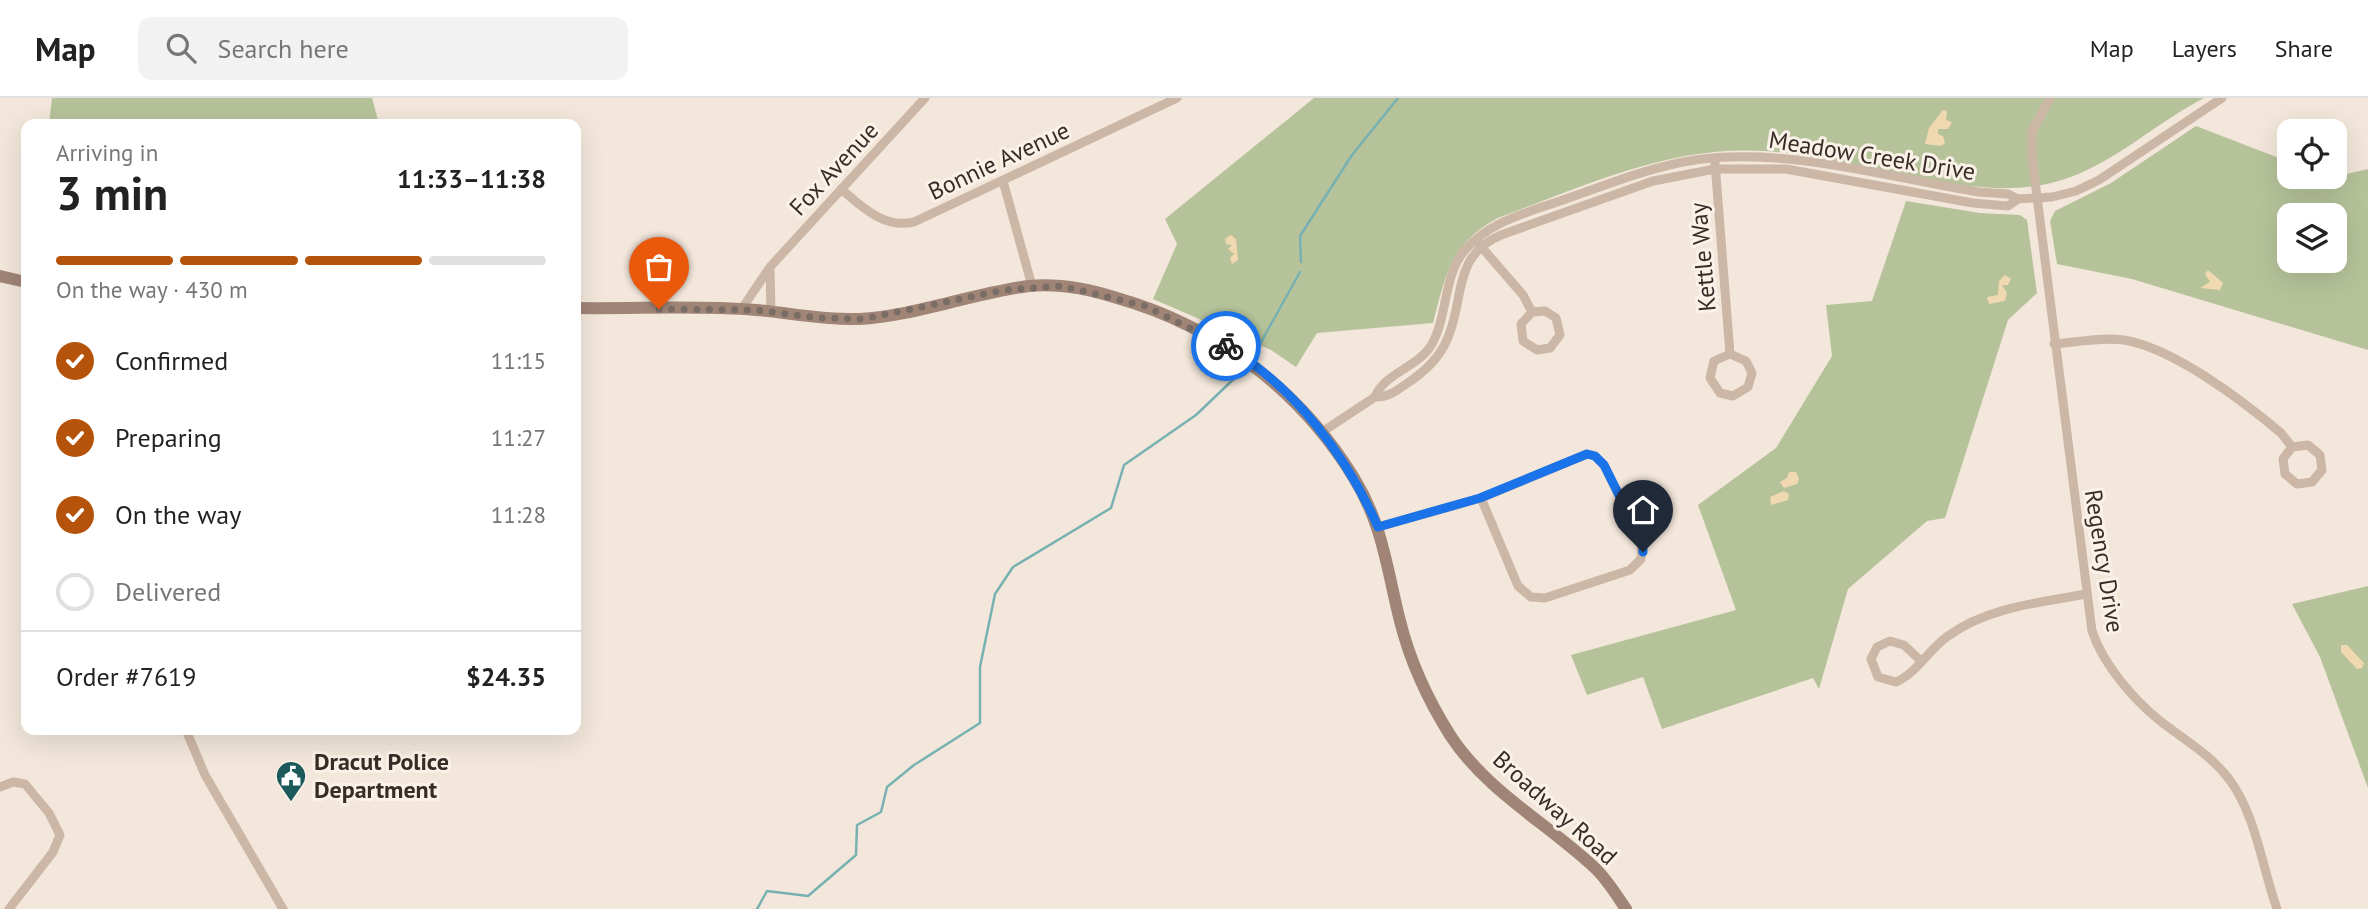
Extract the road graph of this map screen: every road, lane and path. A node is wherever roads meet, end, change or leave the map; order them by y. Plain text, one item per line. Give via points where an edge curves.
1 (925, 98) edge
2 (1177, 98) edge
3 (2050, 98) edge
4 (2221, 98) edge
5 (1714, 158) junction
6 (1715, 169) junction
7 (1881, 175) junction
8 (1003, 181) junction
9 (1879, 186) junction
10 (1597, 188) junction
11 (841, 189) junction
12 (2036, 198) junction
13 (1601, 199) junction
14 (2018, 199) junction
15 (1478, 243) junction
16 (770, 267) junction
17 (0, 276) edge
18 (21, 281) edge
19 (1032, 286) junction
20 (1444, 307) junction
21 (581, 308) edge
22 (1455, 309) junction
23 (741, 310) junction
24 (771, 312) junction
25 (1532, 312) junction
26 (2054, 344) junction
27 (1730, 354) junction
28 (1375, 397) junction
29 (1322, 432) junction
30 (2292, 447) junction
31 (1480, 498) junction
32 (1378, 527) junction
33 (2086, 594) junction
34 (1921, 662) junction
35 (188, 735) edge
36 (0, 787) edge
37 (9, 909) edge
38 (283, 909) edge
39 (1626, 909) edge
40 (2277, 909) edge

1 - 11 street, Fox Avenue
2 - 8 street, Bonnie Avenue
3 - 12 street, Regency Drive via 2032,131
4 - 12 street, Meadow Creek Drive via 2099,180 2075,191
5 - 6 street, Kettle Way
5 - 7 street, Meadow Creek Drive via 1782,158
5 - 10 street, Meadow Creek Drive via 1661,167
6 - 9 street, Meadow Creek Drive via 1786,169
6 - 13 street, Meadow Creek Drive via 1664,178
6 - 27 street, Kettle Way
7 - 9 street
7 - 14 street, Meadow Creek Drive
8 - 11 street, Bonnie Avenue via 900,225 877,218
8 - 19 street
9 - 14 street, Meadow Creek Drive via 1984,204 2008,206
10 - 13 street
10 - 15 street, Meadow Creek Drive via 1507,220
11 - 16 street, Fox Avenue
12 - 14 street, Meadow Creek Drive
12 - 26 street, Regency Drive
13 - 15 street, Meadow Creek Drive
15 - 20 street, Meadow Creek Drive via 1454,268
15 - 22 street, Meadow Creek Drive
15 - 25 street
16 - 23 street, Fox Avenue
16 - 24 street
17 - 18 main road
19 - 24 main road, Broadway Road via 863,319
19 - 29 main road, Broadway Road via 1094,291 1145,306 1192,327 1268,377
20 - 22 street
20 - 28 street, Meadow Creek Drive via 1430,348 1411,367 1379,387
21 - 23 main road, Broadway Road
22 - 28 street, Meadow Creek Drive via 1446,343 1430,365 1387,397
23 - 24 main road, Broadway Road
25 - 25 street via 1521,324 1523,341 1537,350 1550,348 1560,335 1559,321 1545,311
26 - 30 street via 2112,339 2158,350 2274,428
26 - 33 street, Regency Drive
27 - 27 street via 1714,361 1710,379 1720,393 1733,396 1748,387 1752,373 1746,361
28 - 29 street, Meadow Creek Drive
29 - 32 main road, Broadway Road via 1356,482
30 - 30 street via 2308,445 2320,455 2322,470 2312,482 2297,484 2285,474 2283,459
31 - 31 street via 1580,455 1595,456 1604,465 1643,543 1641,559 1618,574 1545,598 1531,597 1518,586
31 - 32 street
32 - 39 main road, Broadway Road via 1400,623 1422,684 1452,738 1492,783 1600,873
33 - 34 street via 1973,620 1947,636
33 - 40 street, Regency Drive via 2092,631 2109,663 2138,700 2213,761 2235,787
34 - 34 street via 1904,645 1890,641 1877,647 1871,659 1874,673 1889,682 1902,680
35 - 38 street via 210,784
36 - 37 street via 25,784 60,835 53,852

